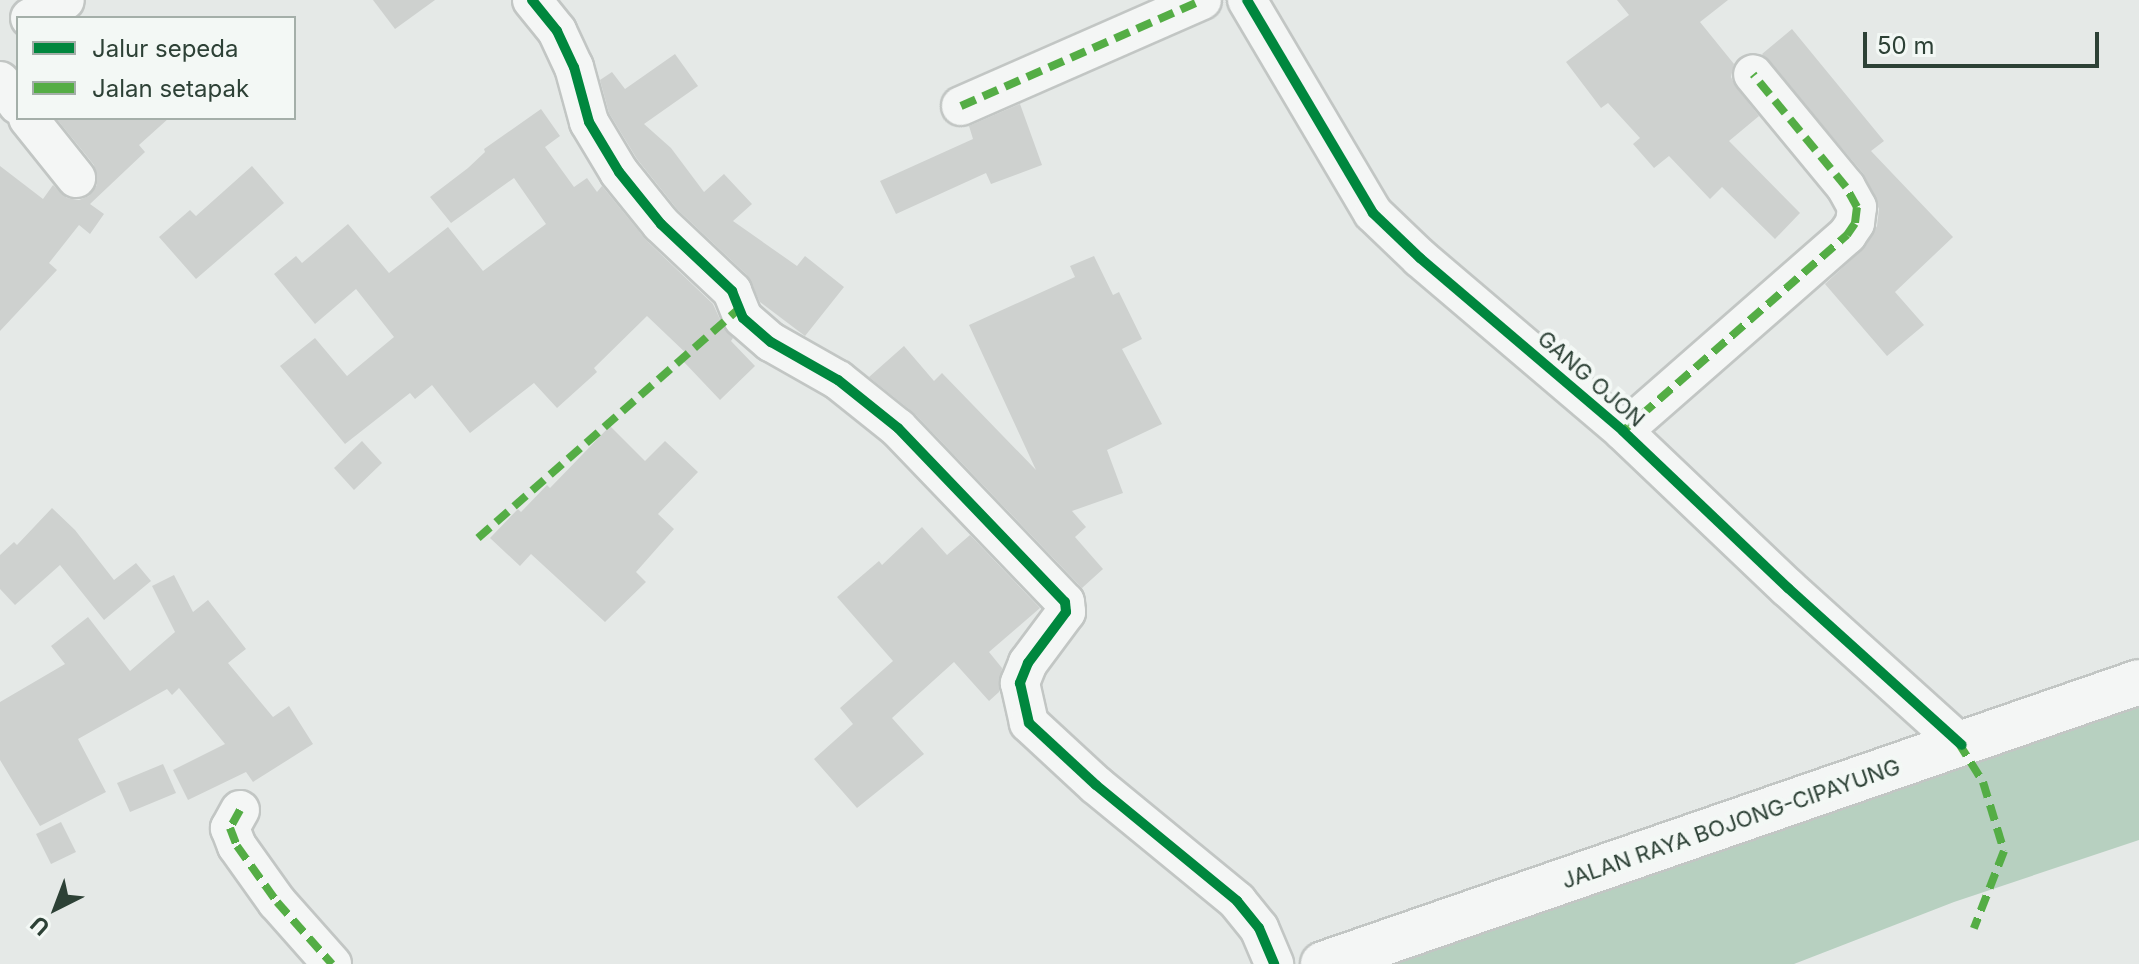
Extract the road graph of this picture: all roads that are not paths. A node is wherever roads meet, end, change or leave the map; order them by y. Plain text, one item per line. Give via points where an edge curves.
1 (65, 0) edge
2 (532, 0) edge
3 (1202, 0) edge
4 (1247, 0) edge
5 (34, 16) edge
6 (1753, 74) dead end
7 (0, 81) edge
8 (16, 102) edge
9 (961, 106) dead end
10 (30, 120) edge
11 (76, 178) dead end
12 (1623, 431) junction
13 (2139, 682) edge
14 (1962, 745) junction
15 (240, 810) dead end
16 (332, 964) edge
17 (1274, 964) edge
18 (1323, 964) edge

1 - 5 street
2 - 17 street via 557,31 574,67 589,122 619,172 661,224 732,291 743,318 771,342 838,380 898,428 1065,602 1066,612 1028,663 1020,683 1029,723 1237,901 1259,928
3 - 9 street
4 - 12 street, GANG OJON via 1373,213
6 - 12 street via 1846,187 1857,207 1855,223
7 - 8 street
10 - 11 street
12 - 14 street, GANG OJON
13 - 14 street, JALAN RAYA BOJONG-CIPAYUNG
14 - 18 street, JALAN RAYA BOJONG-CIPAYUNG
15 - 16 street via 230,828 237,846

